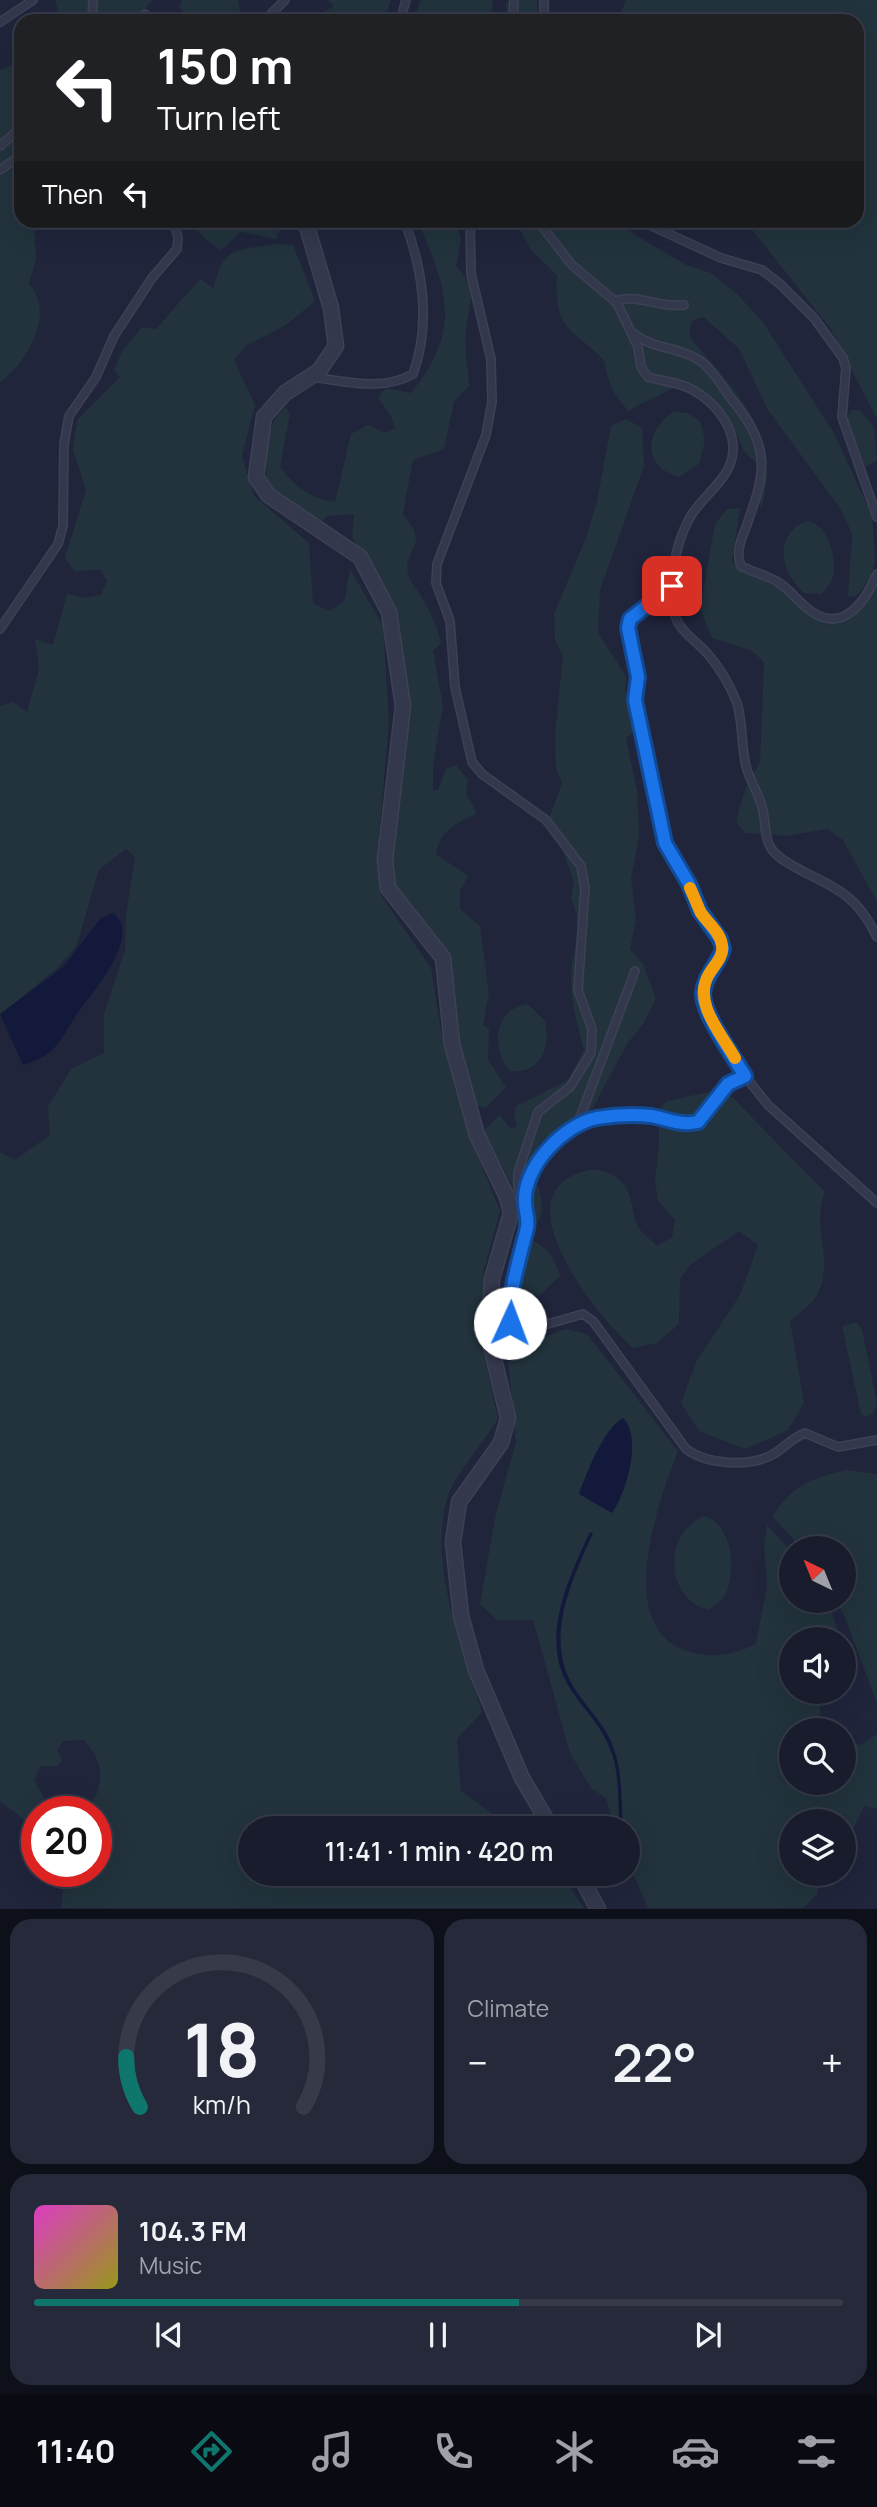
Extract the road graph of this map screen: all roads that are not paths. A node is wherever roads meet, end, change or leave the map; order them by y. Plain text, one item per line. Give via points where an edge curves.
1 (33, 0) edge
2 (285, 0) edge
3 (271, 14) edge
4 (0, 22) edge
5 (14, 133) edge
6 (0, 146) edge
7 (175, 228) edge
8 (307, 228) edge
9 (407, 228) edge
10 (470, 228) edge
11 (543, 228) edge
12 (656, 228) edge
13 (614, 301) junction
14 (684, 305) dead end
15 (631, 332) junction
16 (652, 344) junction
17 (640, 357) junction
18 (310, 377) junction
19 (877, 517) edge
20 (877, 574) edge
21 (672, 586) junction
22 (0, 629) edge
23 (877, 937) edge
24 (635, 971) dead end
25 (745, 1076) junction
26 (578, 1123) junction
27 (524, 1202) junction
28 (877, 1203) edge
29 (877, 1440) edge
30 (544, 1816) edge
31 (586, 1886) edge
32 (598, 1909) edge

1 - 4 lane
2 - 3 lane
5 - 6 lane
7 - 22 lane via 177,249 114,336 96,377 69,416 58,544
8 - 18 street via 331,308 336,346
9 - 18 lane via 425,329 413,374 397,383
10 - 27 lane via 471,274 491,359 492,402 486,435 436,564 436,583 450,621 454,687 472,762 545,820 581,866 585,888 578,990 594,1039 591,1053 570,1087 538,1112 518,1172 517,1186
11 - 13 lane via 572,265
12 - 19 lane via 721,258 762,270 814,318 843,358 842,417
13 - 14 lane via 627,296 666,307
13 - 15 lane
15 - 16 lane
15 - 17 lane
16 - 17 lane via 645,345
16 - 20 lane via 690,354 704,364 749,419 759,439 762,476 737,558 741,566 777,582 829,620 845,618 859,606
17 - 21 lane via 648,377 700,394 727,423 734,440 733,459 725,475 689,519
18 - 30 street via 285,393 264,417 256,477 268,495 360,557 389,611 403,706 385,860 388,888 443,958 452,1044 477,1135 511,1213 492,1279 489,1338 508,1418 501,1443 459,1502 453,1542 461,1616 481,1682 522,1778
21 - 23 lane via 674,613 681,629 724,676 737,705 746,767 763,808 766,838 773,851 852,898
21 - 25 lane via 630,619 638,677 635,700 665,843 723,949 703,995 707,1010
24 - 26 lane
25 - 26 lane via 728,1084 698,1122 687,1125 625,1115
25 - 28 lane via 768,1105
26 - 27 lane via 544,1153
27 - 29 lane via 529,1217 512,1283 510,1323 523,1331 583,1314 593,1321 686,1449 713,1461 761,1459 805,1433 838,1447
31 - 32 street

